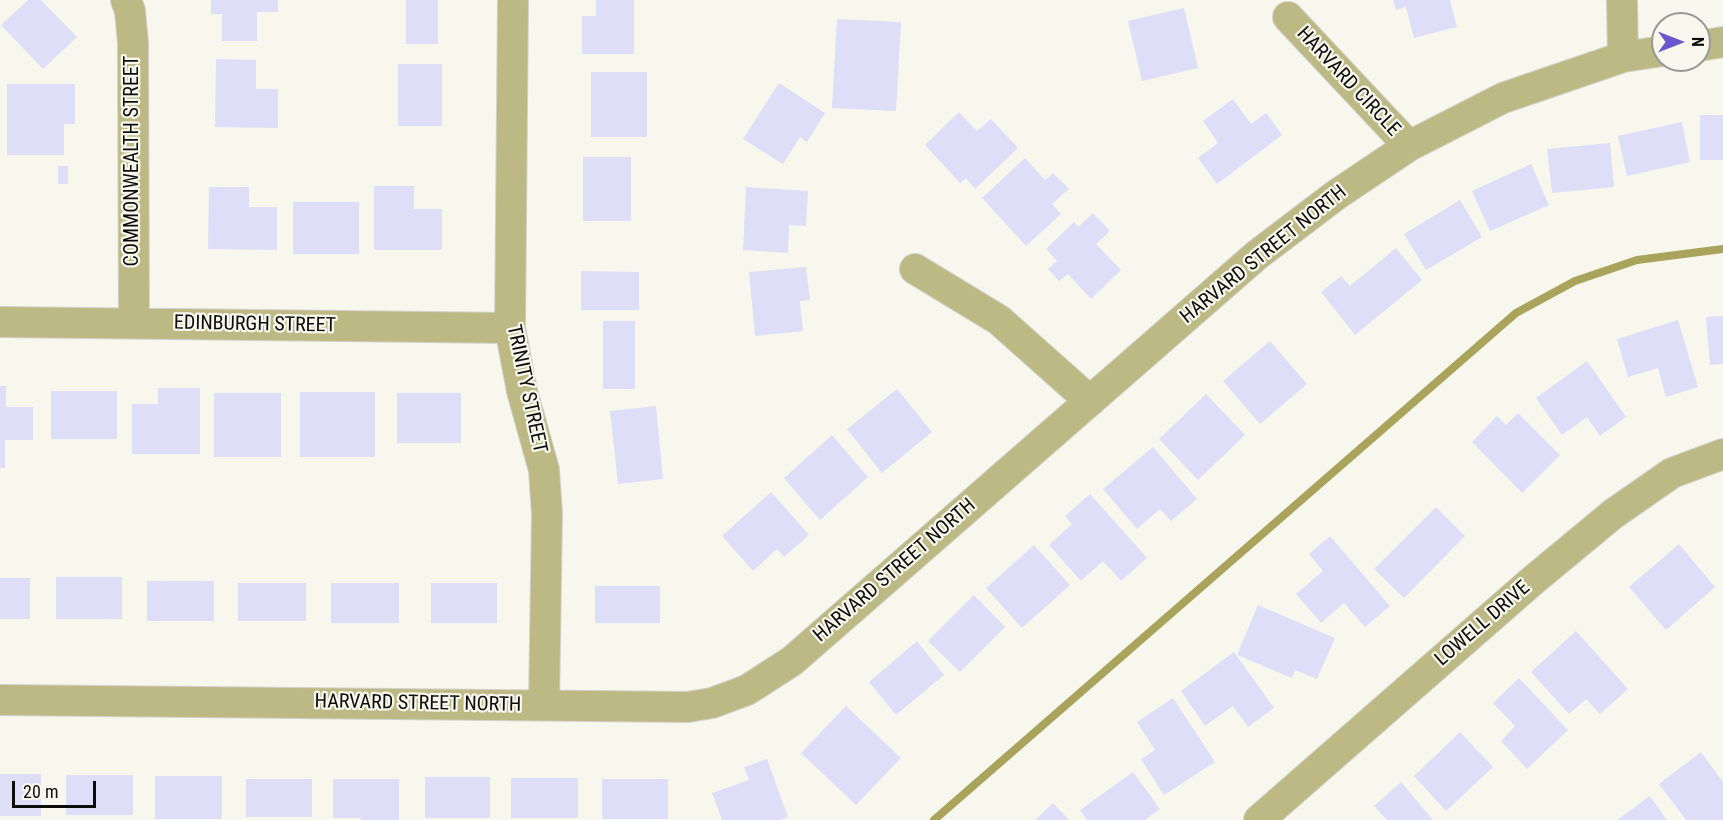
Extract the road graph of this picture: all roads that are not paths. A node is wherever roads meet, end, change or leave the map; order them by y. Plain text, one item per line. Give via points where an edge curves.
1 (126, 0) edge
2 (513, 0) edge
3 (1622, 0) edge
4 (1288, 17) dead end
5 (1651, 53) edge
6 (1623, 57) junction
7 (1409, 146) junction
8 (915, 269) dead end
9 (0, 322) edge
10 (134, 323) junction
11 (510, 328) junction
12 (1090, 401) junction
13 (1723, 454) edge
14 (0, 699) edge
15 (544, 705) junction
16 (1259, 820) edge

1 - 10 street, COMMONWEALTH STREET via 133,43
2 - 11 street, TRINITY STREET
3 - 6 street
4 - 7 street, HARVARD CIRCLE
5 - 6 street, HARVARD STREET NORTH
6 - 7 street, HARVARD STREET NORTH via 1503,98
7 - 12 street, HARVARD STREET NORTH via 1257,255
8 - 12 street via 999,320
9 - 10 street, EDINBURGH STREET
10 - 11 street, EDINBURGH STREET
11 - 15 street, TRINITY STREET via 544,470
12 - 15 street, HARVARD STREET NORTH via 792,661 747,690 688,707
13 - 16 street, LOWELL DRIVE via 1672,473 1613,514
14 - 15 street, HARVARD STREET NORTH

